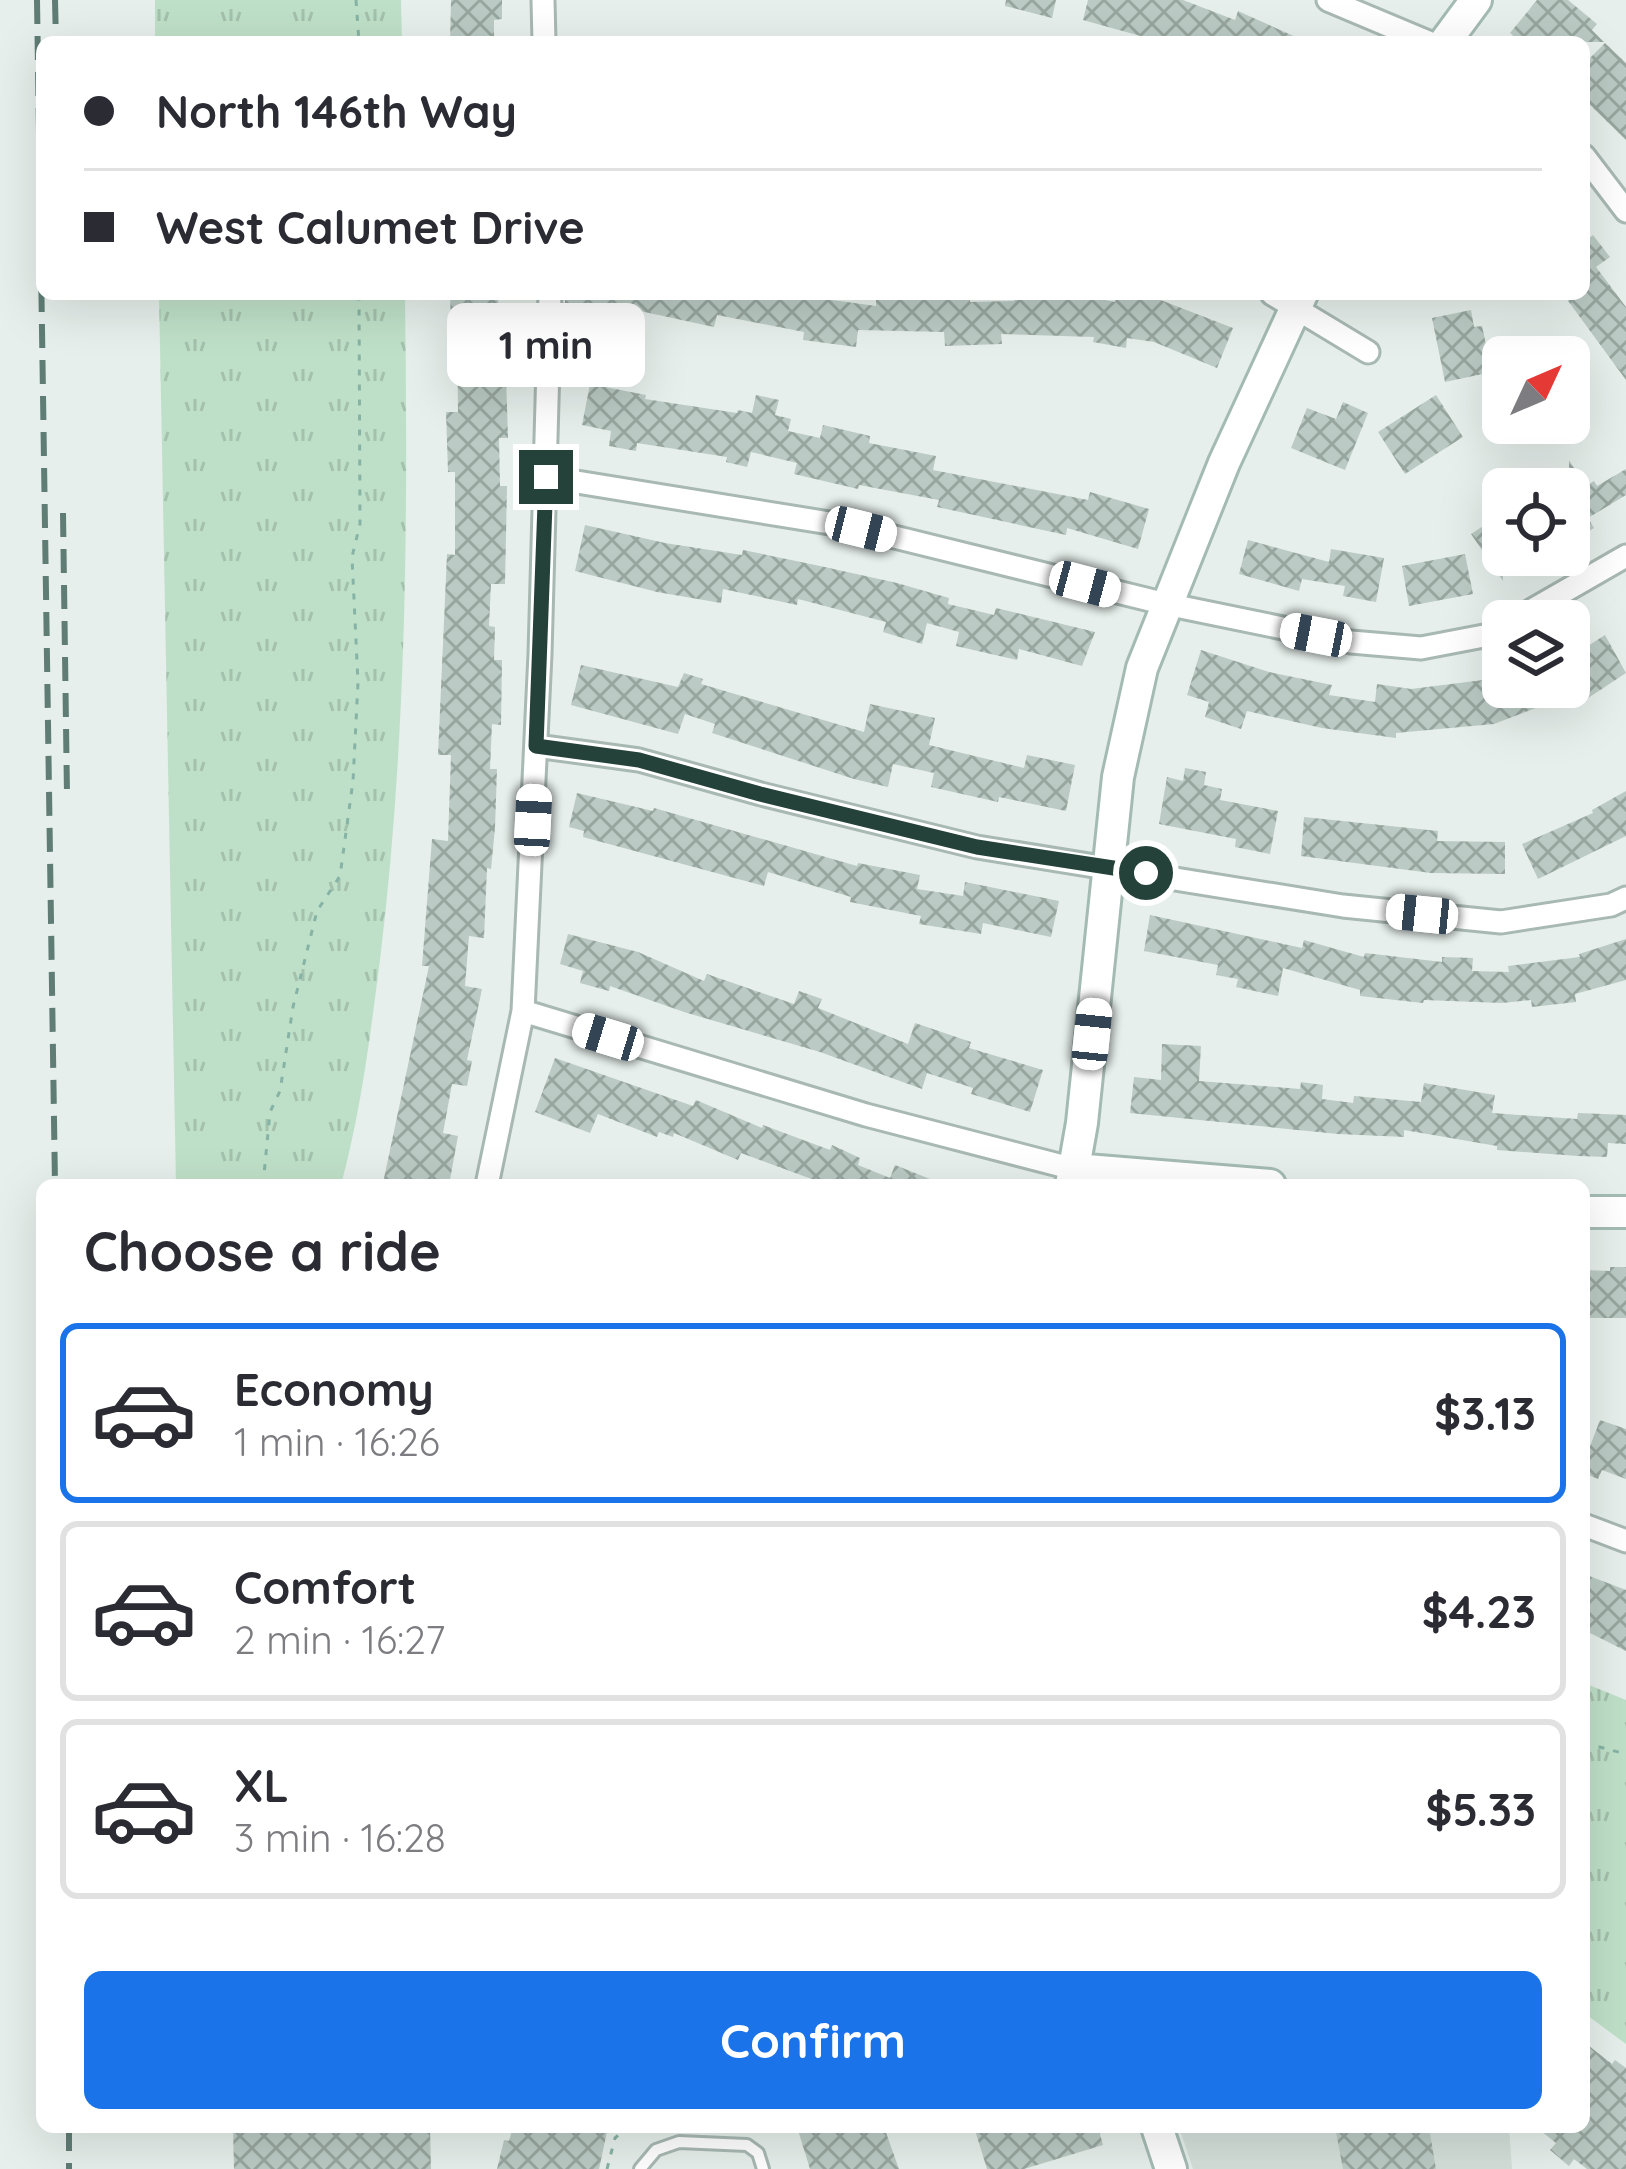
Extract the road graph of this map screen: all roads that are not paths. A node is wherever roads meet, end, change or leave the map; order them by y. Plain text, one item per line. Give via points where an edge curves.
1 (542, 0) edge
2 (1328, 0) edge
3 (1476, 0) edge
4 (544, 36) edge
5 (1414, 36) edge
6 (1449, 36) edge
7 (1590, 164) edge
8 (1626, 211) edge
9 (550, 300) edge
10 (1289, 300) edge
11 (1293, 300) edge
12 (1368, 352) dead end
13 (546, 477) junction
14 (1626, 556) edge
15 (1550, 600) edge
16 (1166, 604) junction
17 (1482, 635) edge
18 (536, 746) junction
19 (1108, 868) junction
20 (1626, 898) edge
21 (523, 1011) junction
22 (1073, 1177) edge
23 (488, 1179) edge
24 (1122, 1179) edge
25 (1590, 1212) edge
26 (1626, 1212) edge
27 (1590, 1527) edge
28 (1626, 1541) edge
29 (1159, 2133) edge
30 (640, 2169) edge
31 (763, 2169) edge
32 (1171, 2169) edge

1 - 4 street
2 - 5 street
3 - 6 street
7 - 8 street
9 - 13 street
10 - 16 street
11 - 12 street
13 - 16 street via 854,527
13 - 18 street
14 - 15 street
16 - 17 street via 1351,642 1420,648
16 - 19 street via 1142,668 1118,777
18 - 19 street via 639,760 977,847
18 - 21 street
19 - 20 street via 1501,922
19 - 22 street
21 - 22 street
21 - 23 street
22 - 24 street
25 - 26 street
27 - 28 street
29 - 32 street
30 - 31 lane via 656,2150 679,2143 747,2145

